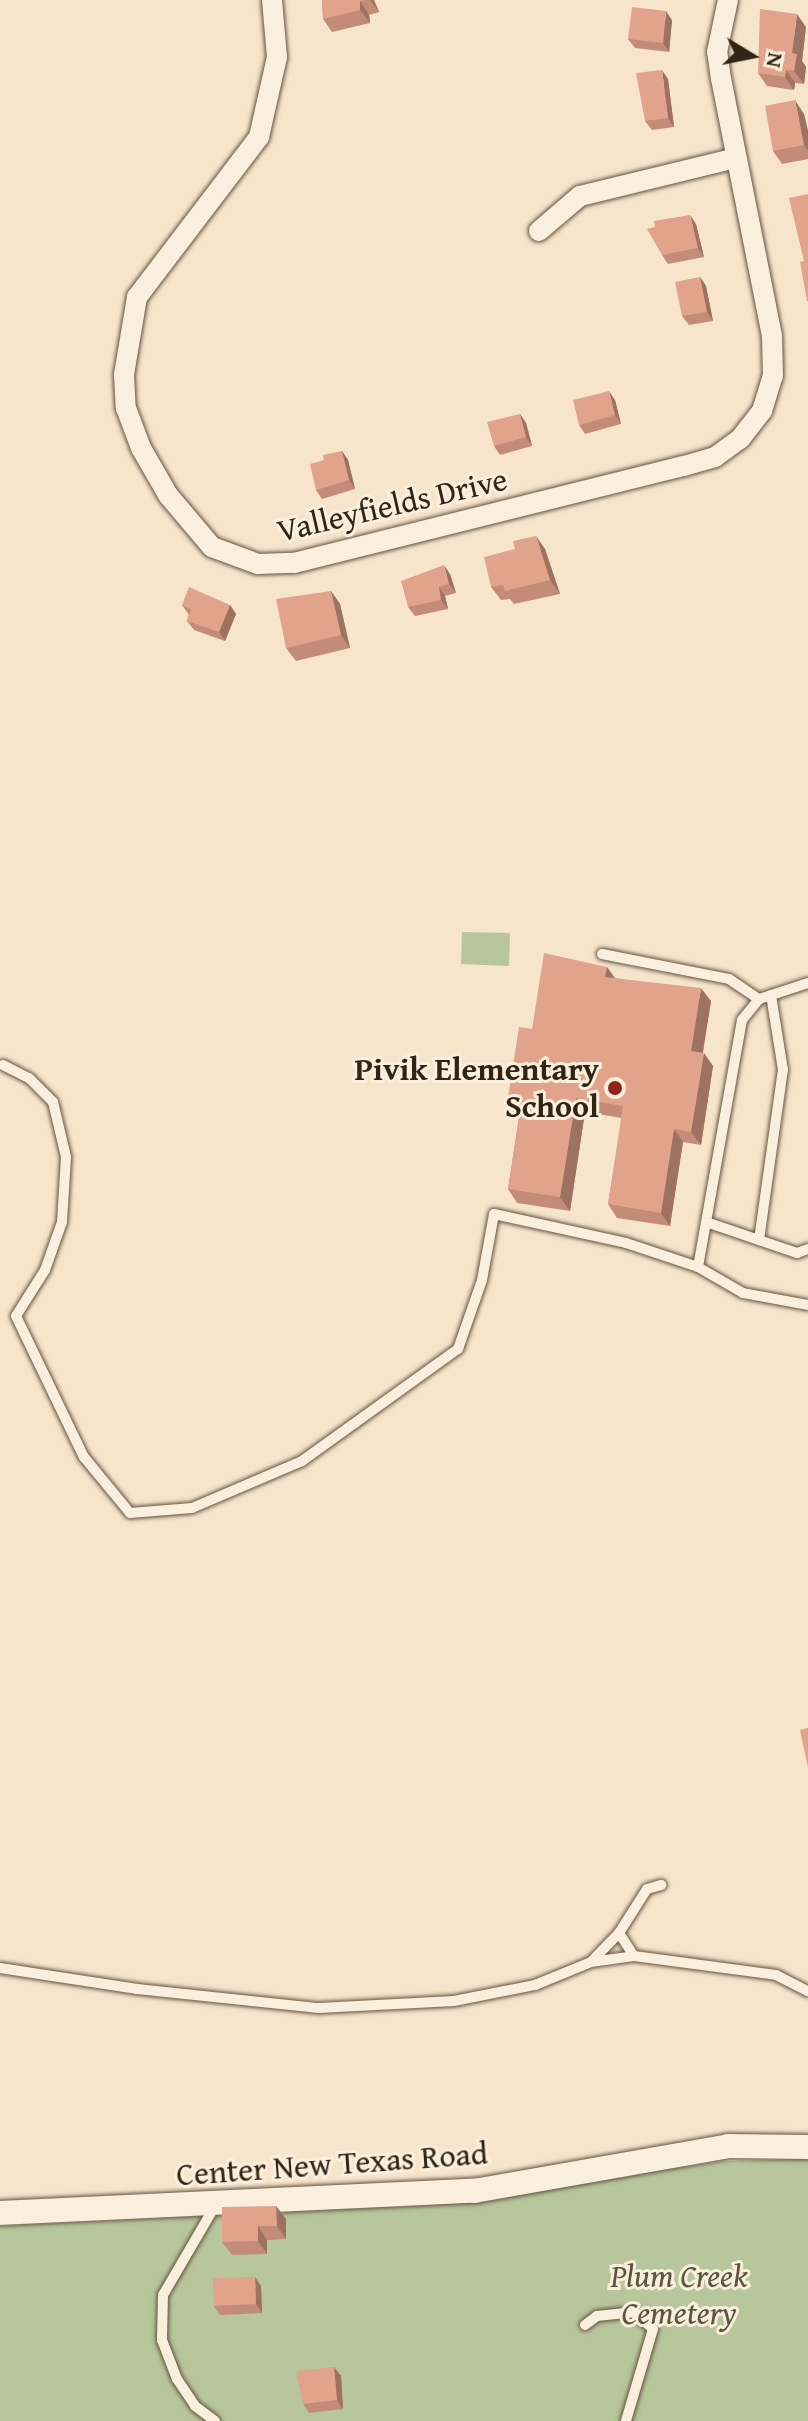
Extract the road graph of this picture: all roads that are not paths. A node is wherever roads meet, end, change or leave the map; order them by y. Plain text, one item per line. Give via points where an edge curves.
1 (272, 0) edge
2 (728, 0) edge
3 (736, 158) junction
4 (539, 231) dead end
5 (602, 954) dead end
6 (808, 983) edge
7 (771, 995) junction
8 (759, 999) junction
9 (3, 1065) dead end
10 (709, 1223) junction
11 (759, 1240) junction
12 (808, 1249) edge
13 (698, 1267) junction
14 (808, 1305) edge
15 (661, 1885) dead end
16 (619, 1933) junction
17 (634, 1956) junction
18 (591, 1962) junction
19 (0, 1968) edge
20 (808, 1991) edge
21 (808, 2147) edge
22 (216, 2205) junction
23 (0, 2213) edge
24 (585, 2325) dead end
25 (215, 2421) edge
26 (626, 2421) edge

1 - 3 street, Valleyfields Drive via 277,57 259,137 137,297 124,375 126,408 168,495 212,547 258,564 294,563 684,466 715,457 740,439 762,411 773,376 772,336
2 - 3 street, Valleyfields Drive via 717,52
3 - 4 street via 580,196
5 - 8 lane via 729,979
6 - 7 lane
7 - 8 lane
7 - 11 lane via 783,1070
8 - 10 lane via 742,1020
9 - 13 lane via 29,1078 53,1102 66,1157 62,1222 45,1270 16,1316 84,1457 130,1513 192,1508 302,1461 458,1349 482,1280 494,1214 626,1243
10 - 11 lane
10 - 13 lane
11 - 12 lane via 797,1253
13 - 14 lane via 743,1293
15 - 16 lane via 647,1889
16 - 17 lane
16 - 18 lane
17 - 18 lane
17 - 20 lane via 776,1975
18 - 19 lane via 535,1985 454,2001 319,2008
21 - 22 street, Center New Texas Road via 728,2146 474,2191
22 - 23 street, Center New Texas Road
22 - 25 lane via 163,2295 162,2340 177,2379 195,2406
24 - 26 lane via 597,2316 633,2312 653,2329

